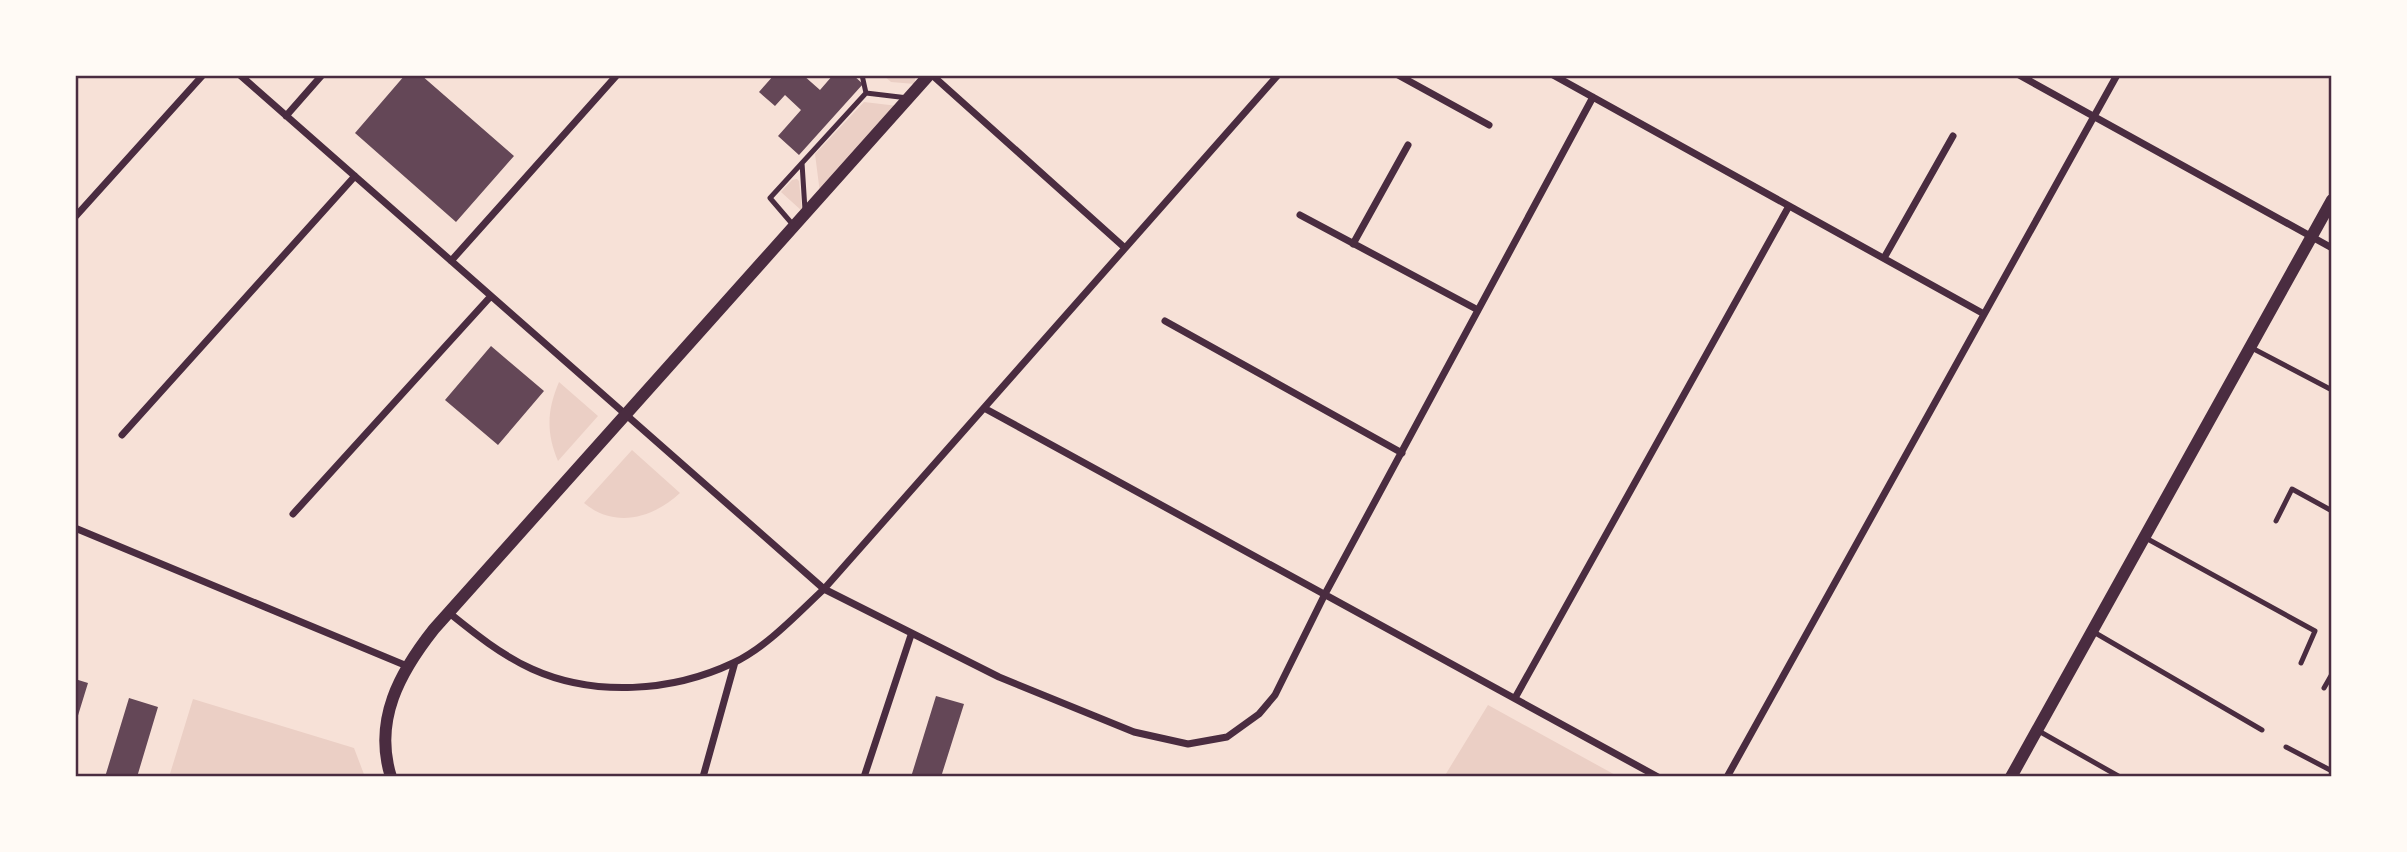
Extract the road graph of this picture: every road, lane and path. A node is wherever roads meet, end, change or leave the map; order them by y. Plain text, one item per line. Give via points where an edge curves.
1 (203, 75) edge
2 (240, 75) edge
3 (322, 75) edge
4 (617, 75) edge
5 (862, 75) edge
6 (930, 75) edge
7 (1278, 75) edge
8 (1398, 75) edge
9 (1553, 75) edge
10 (2019, 75) edge
11 (2117, 75) edge
12 (866, 93) junction
13 (1593, 97) junction
14 (909, 98) junction
15 (286, 116) junction
16 (2094, 117) junction
17 (1489, 125) dead end
18 (1953, 136) dead end
19 (1408, 145) dead end
20 (802, 163) junction
21 (355, 176) junction
22 (2332, 200) edge
23 (1789, 206) junction
24 (805, 214) junction
25 (1300, 215) dead end
26 (75, 217) edge
27 (794, 226) junction
28 (2311, 236) junction
29 (1353, 244) junction
30 (1125, 248) junction
31 (2332, 248) edge
32 (1884, 258) junction
33 (451, 261) junction
34 (491, 296) junction
35 (1478, 310) junction
36 (1984, 314) junction
37 (1165, 321) dead end
38 (2250, 347) junction
39 (2332, 390) edge
40 (984, 408) junction
41 (625, 414) junction
42 (122, 435) dead end
43 (1402, 453) junction
44 (2332, 511) edge
45 (293, 514) dead end
46 (2276, 521) dead end
47 (75, 528) edge
48 (2144, 537) junction
49 (824, 589) junction
50 (1325, 594) junction
51 (448, 612) junction
52 (2092, 631) junction
53 (911, 635) junction
54 (735, 662) junction
55 (2301, 663) dead end
56 (407, 666) junction
57 (2332, 674) edge
58 (2324, 688) dead end
59 (1514, 698) junction
60 (2036, 730) junction
61 (2262, 730) dead end
62 (2286, 747) dead end
63 (2332, 771) edge
64 (391, 777) edge
65 (703, 777) edge
66 (864, 777) edge
67 (1658, 777) edge
68 (1727, 777) edge
69 (2011, 777) edge
70 (2120, 777) edge

1 - 26 street
2 - 15 street
3 - 15 street
4 - 33 street
5 - 12 lane
6 - 14 street
6 - 30 street
7 - 30 street
8 - 17 street
9 - 13 street
10 - 16 street
11 - 16 street
12 - 14 lane
12 - 20 lane
13 - 23 street
13 - 35 street
14 - 24 street
15 - 21 street
16 - 28 street
16 - 36 street
18 - 32 street
19 - 29 street
20 - 24 lane
20 - 27 lane via 770,198
21 - 33 street
21 - 42 street
22 - 28 street
23 - 32 street
23 - 59 street
24 - 27 street
25 - 29 street
27 - 41 street
28 - 31 street
28 - 38 street
29 - 35 street
30 - 40 street
32 - 36 street
33 - 34 street
34 - 41 street
34 - 45 street
35 - 43 street
36 - 68 street
37 - 43 street
38 - 39 lane
38 - 48 street
40 - 49 street
40 - 50 street
41 - 49 street
41 - 51 street
43 - 50 street
44 - 46 lane via 2291,489
47 - 56 street
48 - 52 street
48 - 55 lane via 2315,631
49 - 53 street
49 - 54 street
50 - 53 street via 1286,676 1259,714 1227,737 1188,744 1134,732
50 - 59 street
51 - 54 street via 533,669 594,686 648,687
51 - 56 street
52 - 60 street
52 - 61 lane
53 - 66 street
54 - 65 street
56 - 64 street via 387,715 385,743
57 - 58 lane
59 - 67 street
60 - 69 street
60 - 70 lane
62 - 63 lane

